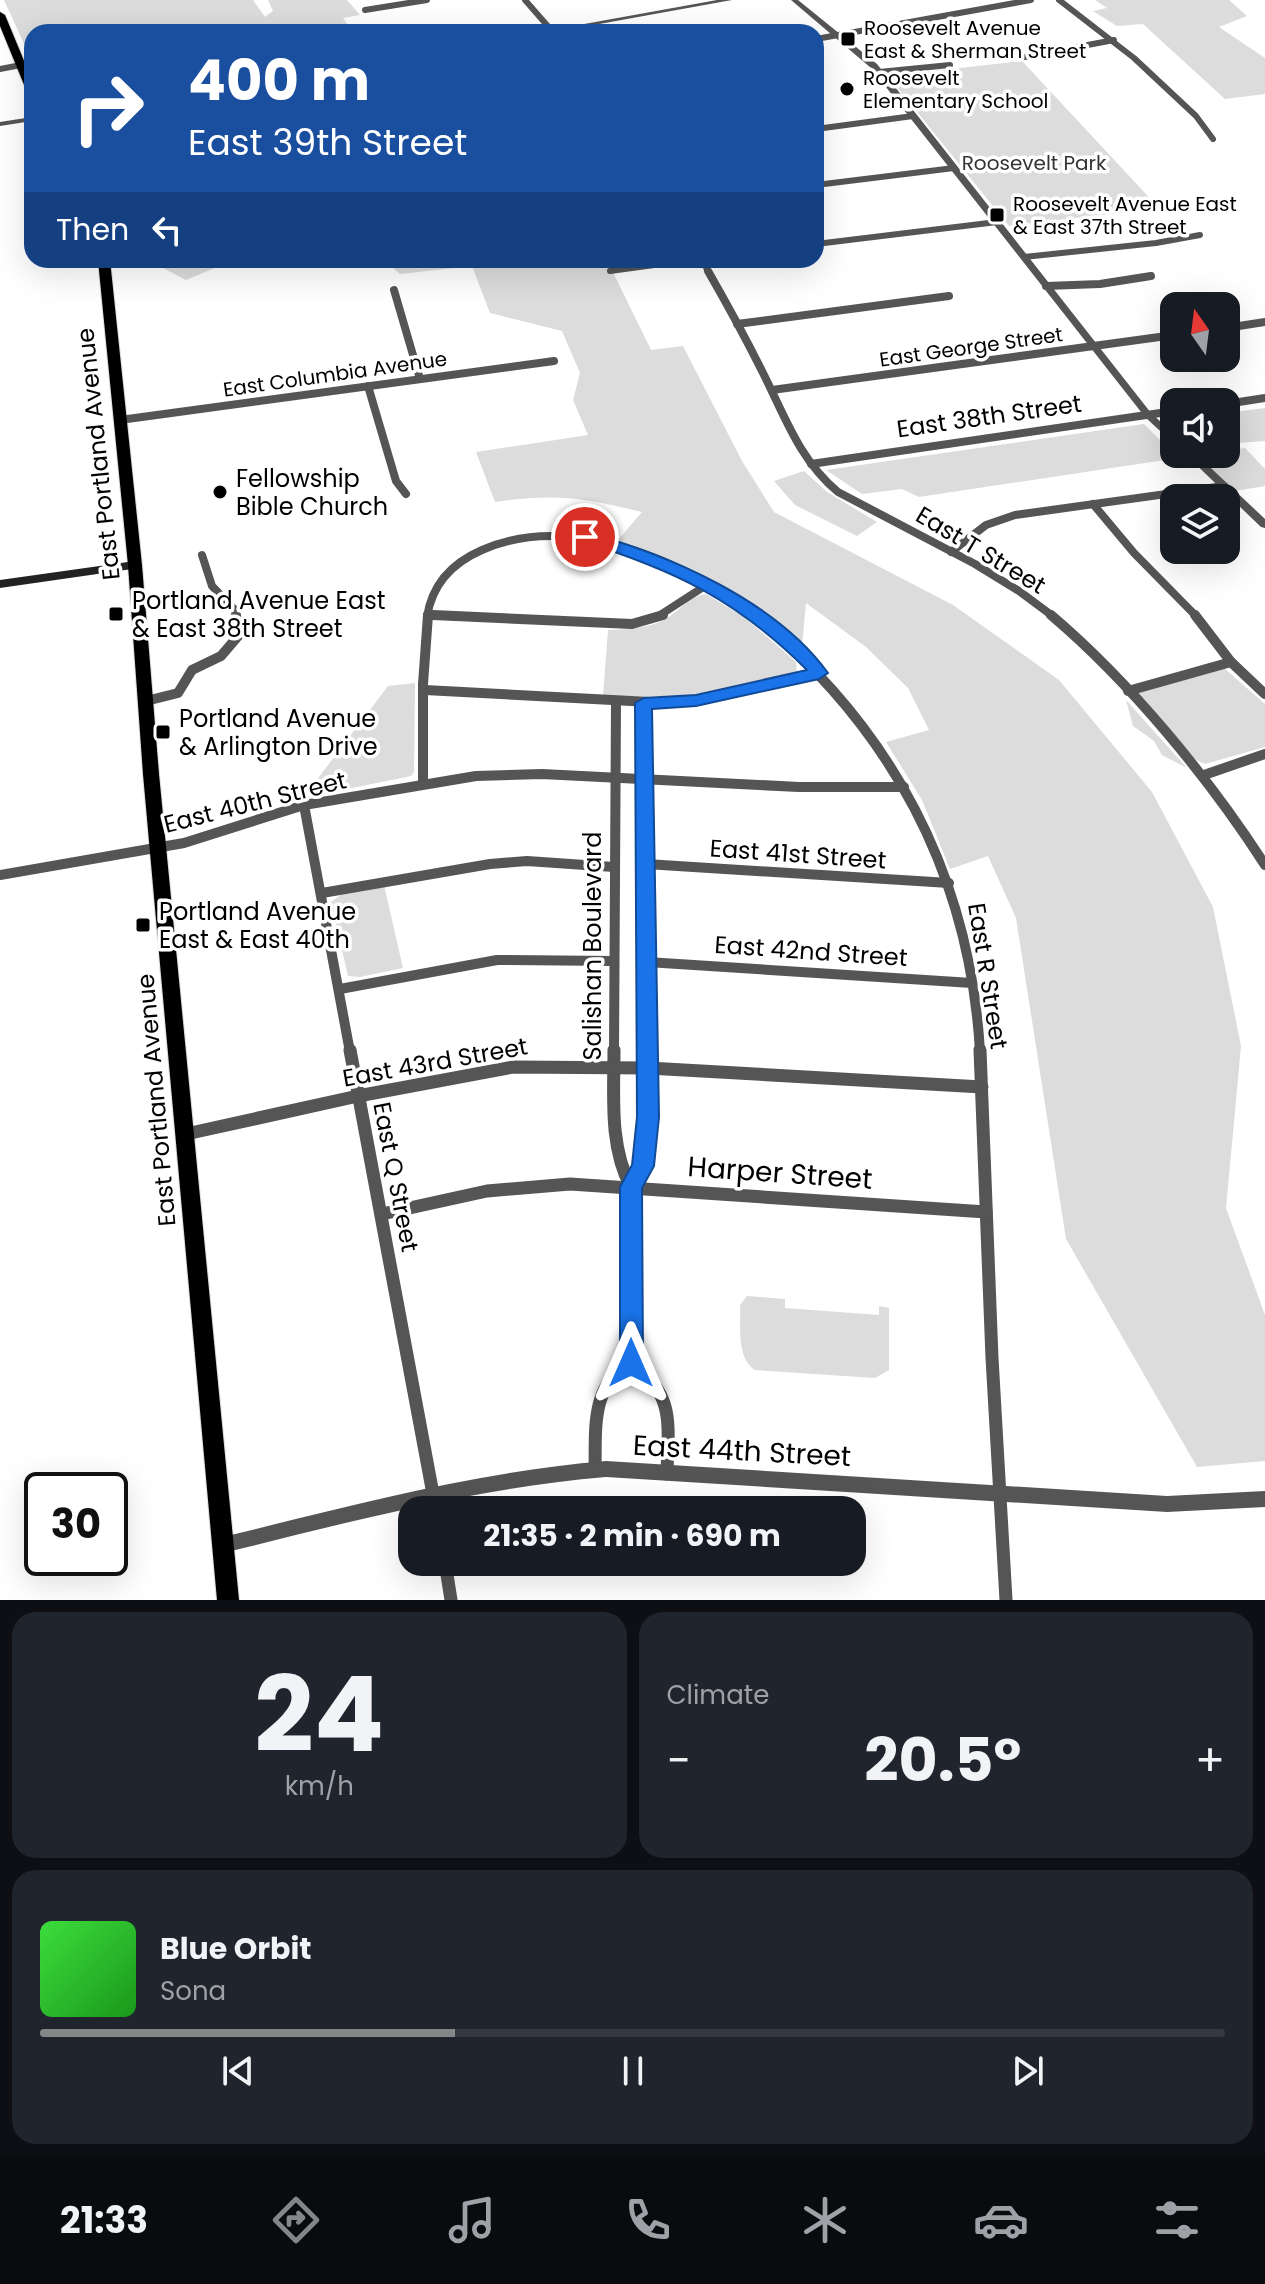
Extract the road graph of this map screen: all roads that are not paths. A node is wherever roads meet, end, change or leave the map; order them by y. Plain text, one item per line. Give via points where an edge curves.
1 (427, 0) edge
2 (525, 0) edge
3 (729, 0) edge
4 (794, 0) edge
5 (1031, 0) edge
6 (1059, 0) edge
7 (365, 10) dead end
8 (1, 19) edge
9 (543, 24) edge
10 (594, 24) edge
11 (823, 24) edge
12 (824, 25) edge
13 (836, 35) junction
14 (824, 37) edge
15 (1114, 40) junction
16 (1019, 58) dead end
17 (21, 65) junction
18 (950, 65) dead end
19 (0, 69) edge
20 (24, 72) edge
21 (879, 72) junction
22 (913, 116) junction
23 (24, 120) edge
24 (0, 124) edge
25 (824, 128) edge
26 (1213, 139) dead end
27 (954, 168) junction
28 (824, 184) edge
29 (997, 222) junction
30 (1200, 235) dead end
31 (824, 243) edge
32 (1024, 257) junction
33 (105, 268) edge
34 (632, 268) edge
35 (706, 268) edge
36 (610, 271) dead end
37 (1151, 276) dead end
38 (1046, 286) junction
39 (394, 290) dead end
40 (949, 296) dead end
41 (1265, 322) edge
42 (737, 324) junction
43 (1240, 326) edge
44 (1160, 337) edge
45 (1093, 346) junction
46 (554, 361) dead end
47 (420, 379) junction
48 (368, 386) junction
49 (772, 390) junction
50 (1265, 398) edge
51 (1240, 402) edge
52 (1160, 413) edge
53 (1148, 415) junction
54 (120, 420) junction
55 (1160, 426) edge
56 (811, 464) junction
57 (1205, 468) edge
58 (1222, 484) edge
59 (406, 494) dead end
60 (1160, 495) edge
61 (1240, 501) edge
62 (1093, 504) junction
63 (1265, 525) edge
64 (951, 552) junction
65 (202, 555) dead end
66 (135, 565) junction
67 (0, 584) edge
68 (708, 584) junction
69 (427, 615) junction
70 (1231, 662) junction
71 (819, 673) junction
72 (425, 690) junction
73 (1128, 691) junction
74 (1265, 694) edge
75 (146, 701) junction
76 (616, 702) junction
77 (644, 703) junction
78 (1265, 754) edge
79 (1204, 775) junction
80 (616, 780) junction
81 (644, 781) junction
82 (423, 784) junction
83 (904, 787) junction
84 (304, 805) junction
85 (160, 847) junction
86 (646, 864) junction
87 (1265, 865) edge
88 (614, 867) junction
89 (0, 875) edge
90 (949, 883) junction
91 (322, 893) junction
92 (614, 961) junction
93 (647, 962) junction
94 (972, 983) junction
95 (340, 989) junction
96 (613, 1067) junction
97 (648, 1068) junction
98 (982, 1087) junction
99 (358, 1096) junction
100 (186, 1134) junction
101 (631, 1187) junction
102 (986, 1212) junction
103 (382, 1214) junction
104 (631, 1363) junction
105 (595, 1470) junction
106 (667, 1474) junction
107 (433, 1496) edge
108 (459, 1496) edge
109 (999, 1496) junction
110 (1265, 1499) edge
111 (398, 1509) edge
112 (223, 1545) junction
113 (447, 1576) edge
114 (228, 1600) edge
115 (451, 1600) edge
116 (1006, 1600) edge

1 - 7 street
2 - 9 street
3 - 10 street
4 - 11 street
5 - 13 street
6 - 15 street
8 - 17 main road
12 - 13 street
13 - 14 street
13 - 21 street
15 - 16 street
15 - 26 street via 1189,109
17 - 19 street
17 - 20 main road
18 - 21 street
21 - 22 street
22 - 25 street
22 - 27 street
23 - 24 street
27 - 28 street
27 - 29 street
29 - 31 street
29 - 32 street
30 - 32 street
32 - 38 street
33 - 54 main road, East Portland Avenue
34 - 36 street
35 - 42 street, East T Street
37 - 38 street
38 - 45 street
39 - 47 street
40 - 42 street
41 - 43 street
42 - 49 street, East T Street
44 - 45 street, East George Street
45 - 49 street, East George Street
45 - 53 street
46 - 47 street, East Columbia Avenue
47 - 48 street, East Columbia Avenue
48 - 54 street, East Columbia Avenue
48 - 59 street via 396,481
49 - 56 street, East T Street
50 - 51 street
52 - 53 street, East 38th Street
53 - 55 street
53 - 56 street, East 38th Street
54 - 66 main road, East Portland Avenue
56 - 64 street, East T Street via 838,492
57 - 58 street
60 - 62 street
61 - 63 street
62 - 64 street via 1000,519 973,532
62 - 70 street via 1192,611
64 - 73 street, East T Street via 1038,606
65 - 75 street via 212,586 235,610 239,635 221,656 192,670 178,693
66 - 67 main road
66 - 75 main road, East Portland Avenue
68 - 69 street via 662,616 632,624
68 - 69 street, East R Street via 612,544 537,535 467,557 439,582
68 - 71 street, East R Street via 762,619
69 - 72 street
70 - 73 street
70 - 74 street
71 - 77 street via 696,701
71 - 83 street, East R Street via 870,732
72 - 76 street
72 - 82 street
73 - 79 street, East T Street
75 - 85 main road, East Portland Avenue
76 - 77 street
76 - 80 street, Salishan Boulevard
77 - 81 street, Salishan Boulevard
78 - 79 street
79 - 87 street, East T Street
80 - 81 street, East 40th Street
80 - 82 street, East 40th Street via 508,774
80 - 88 street, Salishan Boulevard
81 - 83 street, East 40th Street
81 - 86 street, Salishan Boulevard
82 - 84 street, East 40th Street
83 - 90 street, East R Street
84 - 85 street, East 40th Street via 213,836
84 - 91 street, East Q Street
85 - 89 street, East 40th Street
85 - 100 main road, East Portland Avenue
86 - 90 street, East 41st Street
86 - 93 street, Salishan Boulevard
88 - 91 street via 490,864
88 - 92 street, Salishan Boulevard
90 - 94 street, East R Street
91 - 95 street, East Q Street
92 - 95 street via 497,960
92 - 96 street, Salishan Boulevard
93 - 94 street, East 42nd Street
93 - 97 street, Salishan Boulevard
94 - 98 street, East R Street
95 - 99 street, East Q Street
96 - 97 street, East 43rd Street
96 - 99 street, East 43rd Street via 513,1067
96 - 101 street, Salishan Boulevard via 617,1145
97 - 98 street, East 43rd Street
97 - 101 street, Salishan Boulevard via 643,1166
98 - 102 street, East R Street
99 - 100 street, East 43rd Street
99 - 103 street, East Q Street
100 - 112 main road, East Portland Avenue
101 - 102 street, Harper Street
101 - 103 street, Harper Street via 570,1184 487,1191
101 - 104 street, Salishan Boulevard
102 - 109 street, East R Street
103 - 107 street, East Q Street
104 - 105 street via 603,1385
104 - 106 street via 654,1380 667,1402
105 - 106 street, East 44th Street
105 - 108 street, East 44th Street via 557,1472
106 - 109 street, East 44th Street
109 - 110 street, East 44th Street via 1167,1504
109 - 116 street, East R Street
111 - 112 street, East 44th Street
112 - 114 main road, East Portland Avenue
113 - 115 street

